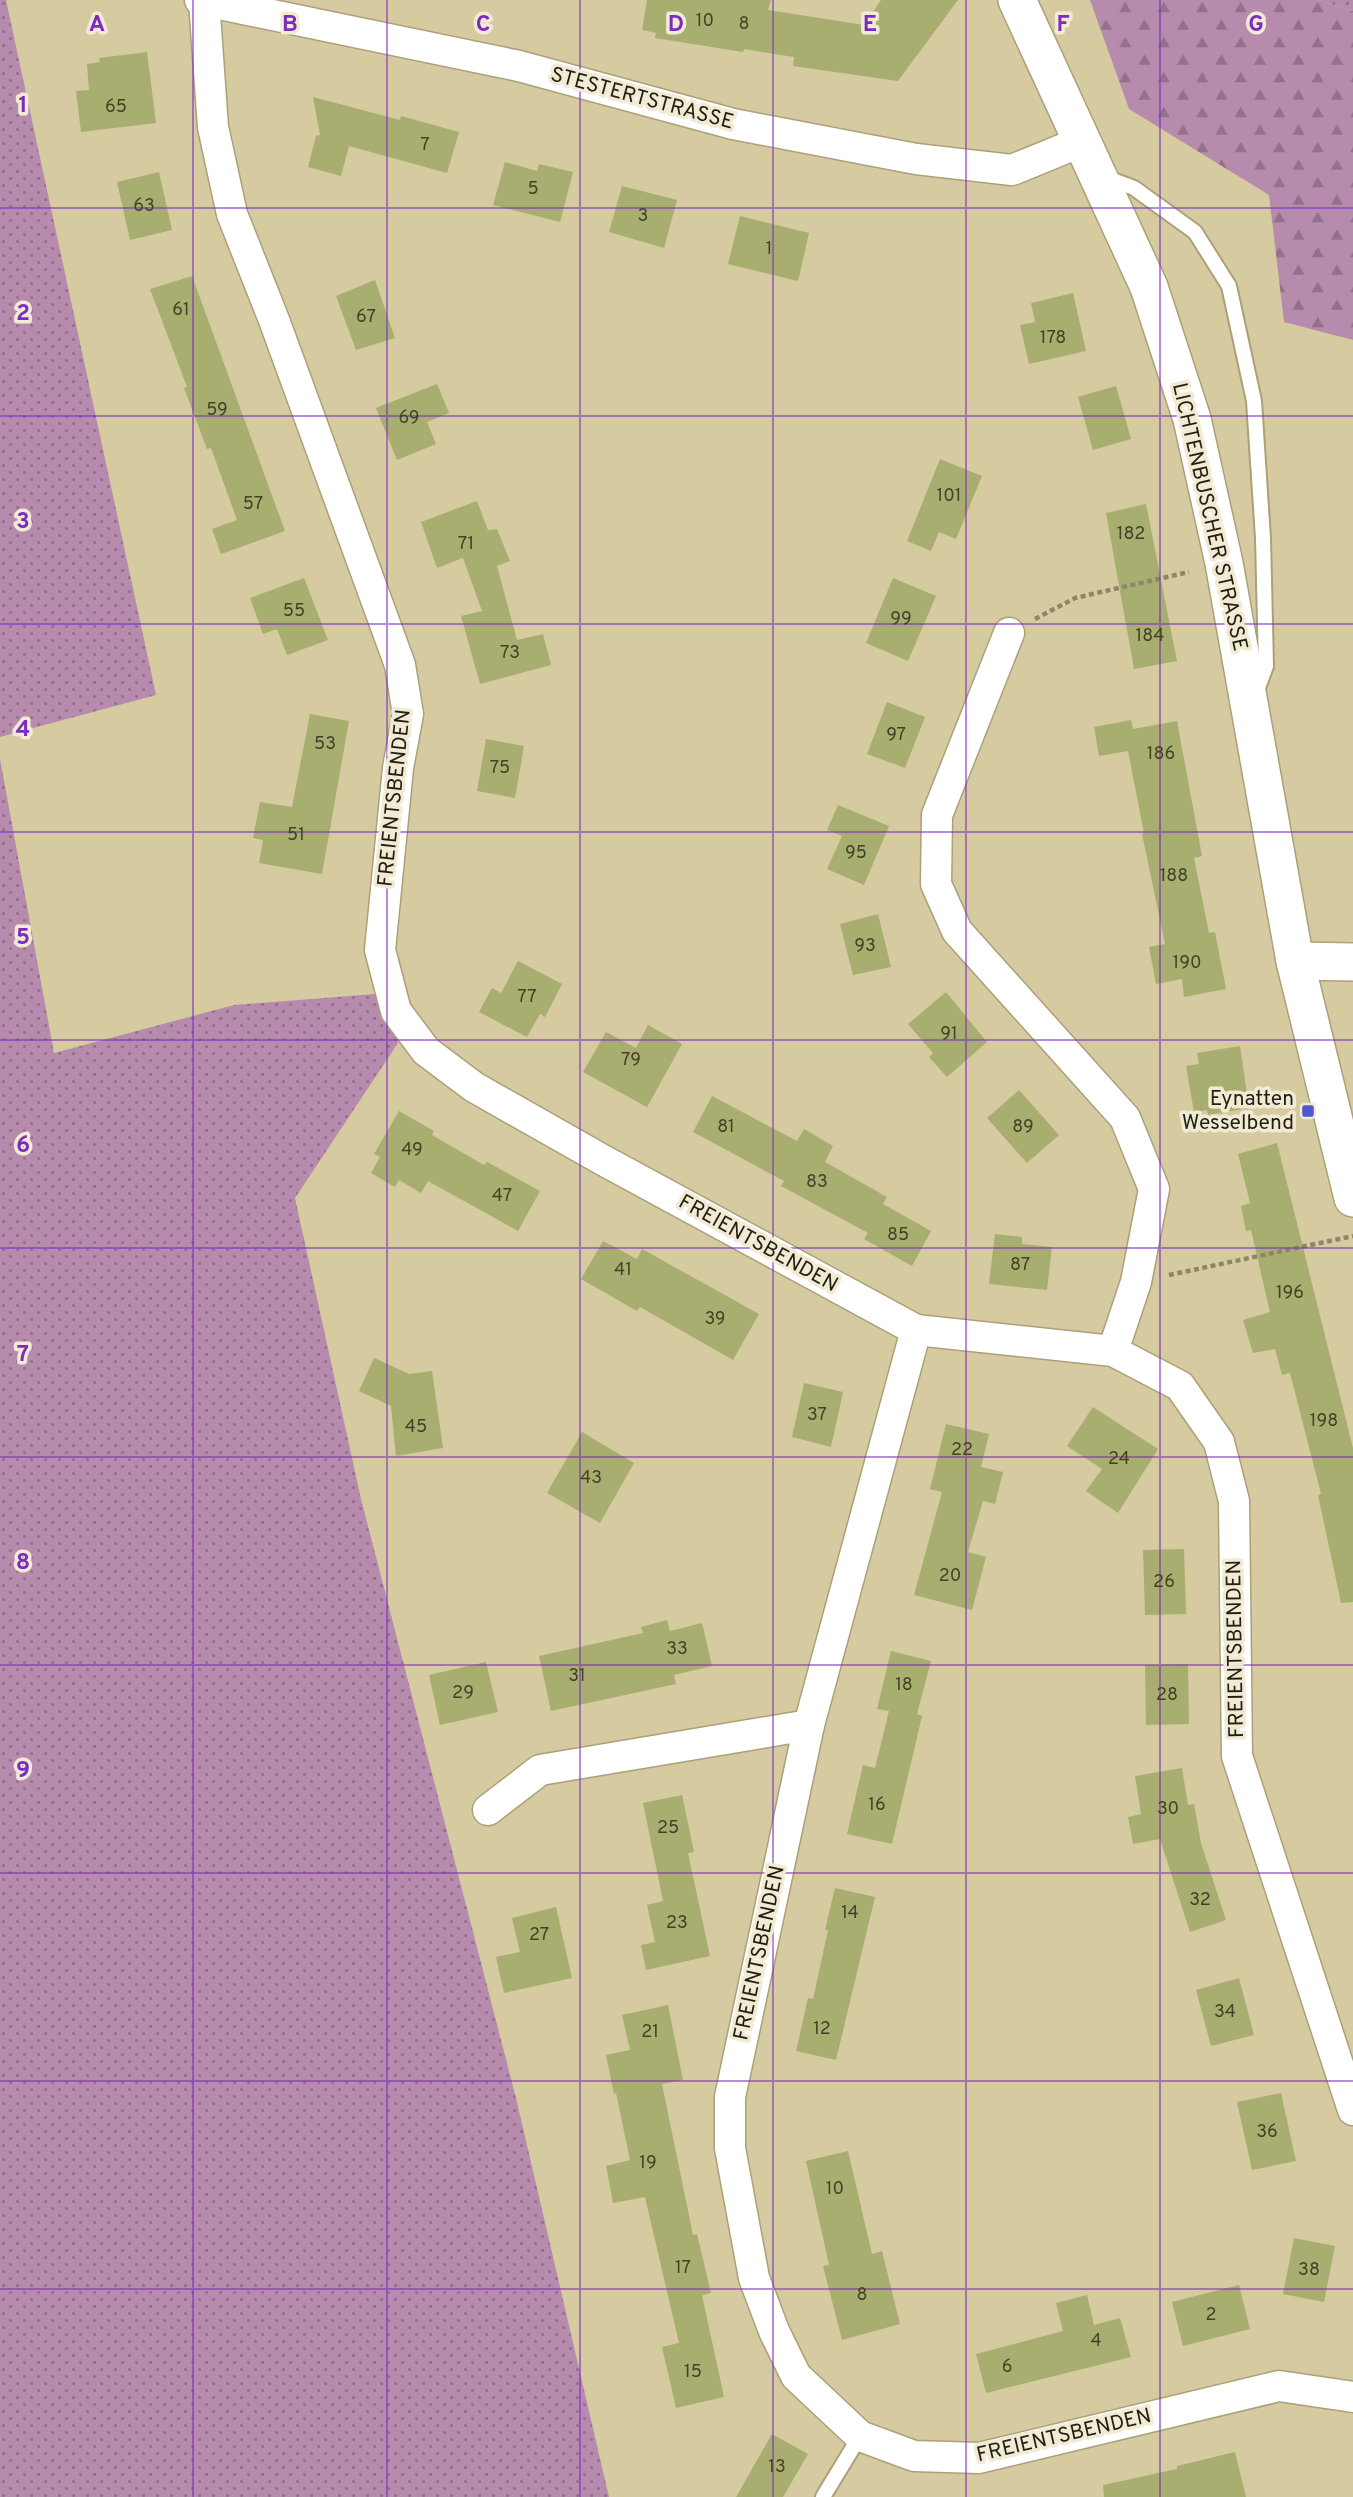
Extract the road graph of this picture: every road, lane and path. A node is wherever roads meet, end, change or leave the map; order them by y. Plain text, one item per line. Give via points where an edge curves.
1 (1017, 0) edge
2 (202, 1) edge
3 (1090, 157) junction
4 (1224, 564) junction
5 (1009, 633) joint
6 (1250, 706) junction
7 (1295, 961) junction
8 (1353, 962) edge
9 (1353, 1198) edge
10 (1353, 1236) edge
11 (1136, 1282) junction
12 (916, 1330) junction
13 (1113, 1351) junction
14 (809, 1725) junction
15 (488, 1810) dead end
16 (1353, 2110) edge
17 (1353, 2396) edge
18 (860, 2436) junction
19 (823, 2497) edge

1 - 3 street, LICHTENBUSCHER STRASSE
2 - 3 street, STESTERTSTRASSE via 519,66 733,124 916,159 1012,170
2 - 12 street, FREIENTSBENDEN via 213,127 232,214 400,665 408,714 398,768 380,950 396,1011 426,1051 474,1087
3 - 4 street, LICHTENBUSCHER STRASSE via 1149,287 1192,419
3 - 6 lane, LICHTENBUSCHER STRASSE via 1195,232 1229,286 1254,401 1264,538 1266,666
4 - 5 path via 1075,598
4 - 6 street, LICHTENBUSCHER STRASSE
5 - 11 street via 937,815 936,884 957,931 1125,1118 1154,1189
6 - 7 street, LICHTENBUSCHER STRASSE
7 - 8 street
7 - 9 street, LICHTENBUSCHER STRASSE
10 - 11 path
11 - 13 street
12 - 13 street, FREIENTSBENDEN
12 - 14 street, FREIENTSBENDEN
13 - 16 street, FREIENTSBENDEN via 1180,1386 1219,1441 1234,1501 1237,1756
14 - 15 street via 540,1770
14 - 18 street, FREIENTSBENDEN via 730,2097 730,2148 754,2278 774,2331 796,2376
17 - 18 street, FREIENTSBENDEN via 1279,2386 979,2458 914,2456
18 - 19 lane

